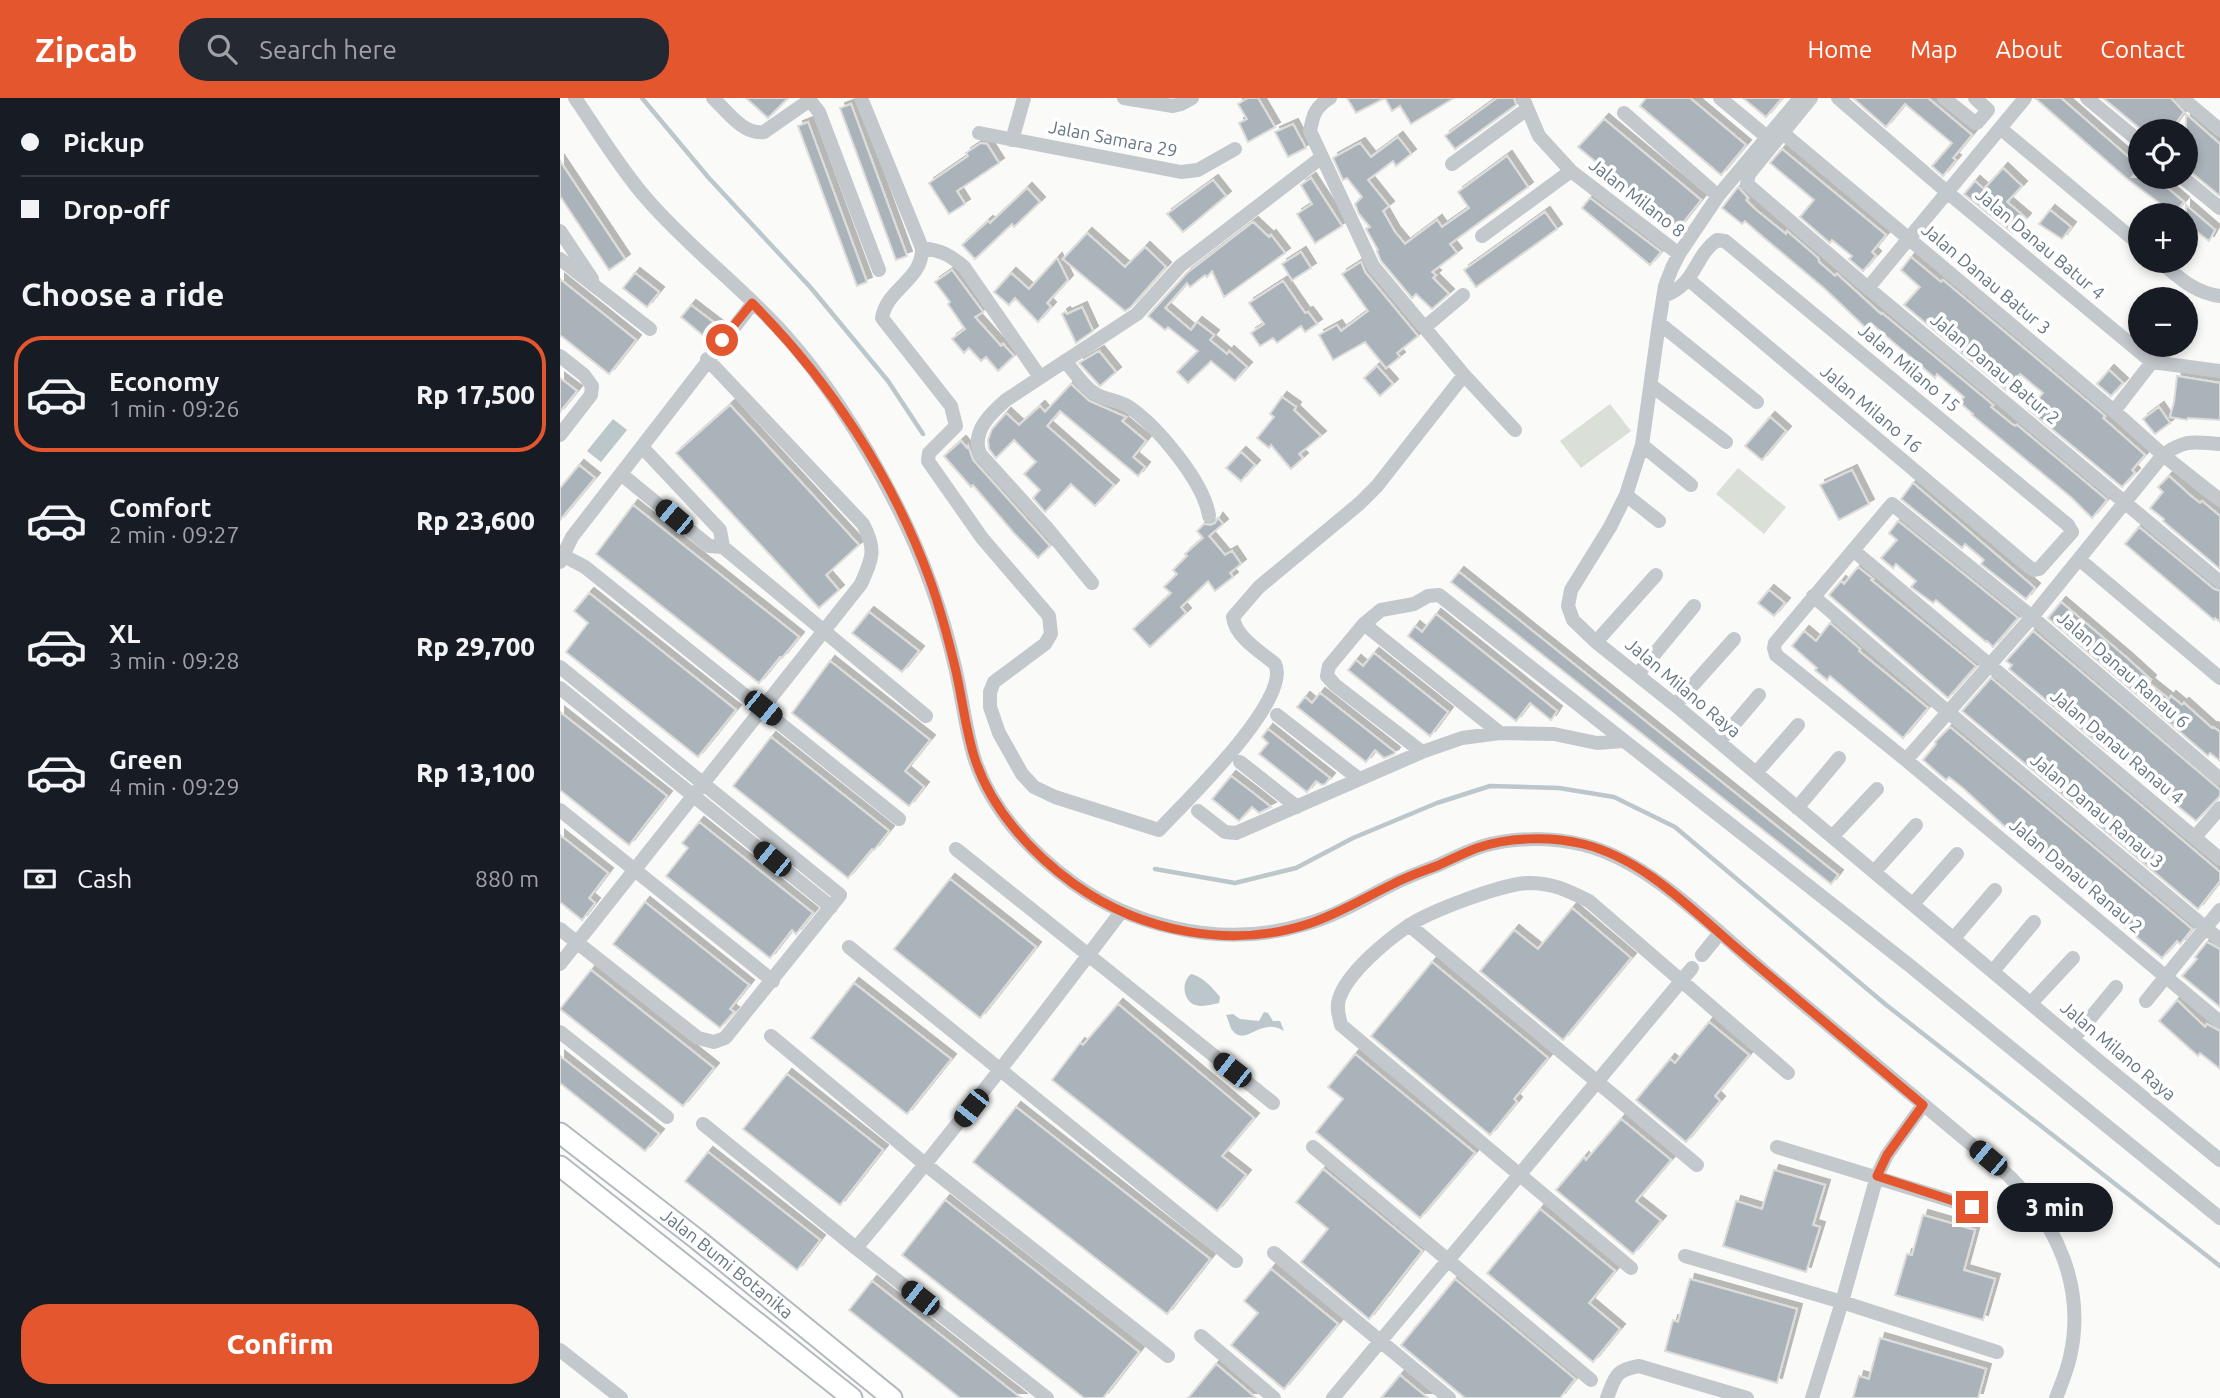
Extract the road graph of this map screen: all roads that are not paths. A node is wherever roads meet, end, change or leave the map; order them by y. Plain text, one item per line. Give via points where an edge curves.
1 (575, 98) edge
2 (713, 98) edge
3 (861, 98) edge
4 (1024, 98) edge
5 (1124, 98) edge
6 (1192, 98) edge
7 (1330, 98) edge
8 (1720, 98) edge
9 (1800, 98) edge
10 (1811, 98) edge
11 (1838, 98) edge
12 (1944, 98) edge
13 (1975, 98) edge
14 (2025, 98) edge
15 (2087, 98) edge
16 (2182, 98) edge
17 (809, 99) edge
18 (1525, 104) edge
19 (1623, 113) dead end
20 (2000, 128) junction
21 (2220, 130) edge
22 (2128, 132) edge
23 (979, 133) dead end
24 (1783, 133) junction
25 (1767, 136) junction
26 (1012, 140) junction
27 (1235, 149) dead end
28 (1322, 158) junction
29 (1452, 164) dead end
30 (1571, 171) junction
31 (2197, 189) edge
32 (1947, 192) junction
33 (1718, 196) junction
34 (2220, 208) edge
35 (560, 231) edge
36 (2128, 235) edge
37 (1482, 236) dead end
38 (1909, 240) junction
39 (922, 248) junction
40 (1679, 254) junction
41 (560, 259) edge
42 (879, 270) dead end
43 (2174, 273) edge
44 (1689, 280) junction
45 (1868, 288) junction
46 (600, 290) junction
47 (1463, 295) dead end
48 (1664, 296) junction
49 (2220, 296) edge
50 (752, 303) junction
51 (1659, 323) junction
52 (1425, 327) junction
53 (650, 330) dead end
54 (560, 356) edge
55 (708, 359) junction
56 (1065, 361) junction
57 (2152, 362) junction
58 (2220, 371) edge
59 (1464, 375) junction
60 (1040, 377) junction
61 (1652, 386) junction
62 (1757, 402) dead end
63 (2113, 411) junction
64 (956, 426) junction
65 (1515, 430) dead end
66 (978, 433) junction
67 (560, 435) edge
68 (1726, 442) dead end
69 (2220, 444) edge
70 (1642, 445) junction
71 (642, 447) junction
72 (2163, 456) junction
73 (621, 474) junction
74 (1691, 485) dead end
75 (1626, 495) junction
76 (2220, 500) edge
77 (2126, 503) junction
78 (1209, 516) dead end
79 (1659, 521) dead end
80 (723, 547) junction
81 (1853, 550) junction
82 (561, 558) edge
83 (2080, 559) junction
84 (2029, 566) joint
85 (1656, 575) dead end
86 (2220, 582) edge
87 (1092, 583) dead end
88 (1813, 596) junction
89 (1694, 606) dead end
90 (2032, 617) junction
91 (1364, 624) junction
92 (823, 632) junction
93 (1734, 639) dead end
94 (1596, 642) junction
95 (1990, 665) junction
96 (560, 667) edge
97 (1638, 674) junction
98 (2220, 678) edge
99 (560, 688) edge
100 (1759, 695) dead end
101 (1675, 705) junction
102 (763, 708) junction
103 (1948, 712) junction
104 (1277, 715) dead end
105 (926, 716) dead end
106 (1798, 725) dead end
107 (1500, 733) junction
108 (1623, 741) junction
109 (1718, 742) junction
110 (1422, 752) junction
111 (1839, 758) dead end
112 (1906, 760) junction
113 (1240, 762) dead end
114 (1756, 773) junction
115 (1359, 779) junction
116 (2220, 779) edge
117 (703, 784) junction
118 (1877, 789) dead end
119 (693, 796) junction
120 (1297, 807) junction
121 (1797, 808) junction
122 (2220, 808) edge
123 (560, 810) edge
124 (1198, 810) dead end
125 (899, 819) dead end
126 (1916, 825) dead end
127 (1832, 837) junction
128 (2195, 838) junction
129 (956, 849) dead end
130 (1956, 854) dead end
131 (2220, 859) edge
132 (635, 870) junction
133 (1874, 872) junction
134 (1996, 890) dead end
135 (835, 901) junction
136 (1913, 904) junction
137 (2220, 910) edge
138 (1121, 912) junction
139 (2034, 922) dead end
140 (1409, 925) junction
141 (2205, 927) junction
142 (560, 929) edge
143 (1719, 934) junction
144 (1954, 938) junction
145 (2220, 940) edge
146 (577, 943) junction
147 (849, 947) dead end
148 (1088, 956) junction
149 (1702, 956) dead end
150 (2073, 958) dead end
151 (560, 964) edge
152 (1692, 968) dead end
153 (1993, 971) junction
154 (2167, 976) junction
155 (773, 981) junction
156 (1681, 982) junction
157 (2116, 987) dead end
158 (2146, 1001) dead end
159 (2031, 1003) junction
160 (2220, 1022) edge
161 (560, 1032) edge
162 (771, 1036) dead end
163 (2073, 1039) junction
164 (1001, 1070) junction
165 (1788, 1073) dead end
166 (1597, 1082) junction
167 (1273, 1103) dead end
168 (1923, 1105) junction
169 (667, 1117) dead end
170 (703, 1124) dead end
171 (560, 1133) edge
172 (1313, 1147) dead end
173 (1777, 1147) dead end
174 (2220, 1160) edge
175 (1697, 1165) dead end
176 (560, 1166) edge
177 (926, 1166) junction
178 (1521, 1175) junction
179 (1877, 1176) junction
180 (1972, 1207) dead end
181 (2220, 1218) edge
182 (698, 1240) junction
183 (856, 1248) junction
184 (1274, 1253) dead end
185 (1685, 1256) dead end
186 (1450, 1259) junction
187 (682, 1261) junction
188 (1236, 1261) dead end
189 (1631, 1268) dead end
190 (1842, 1302) junction
191 (1201, 1336) dead end
192 (1380, 1341) junction
193 (560, 1350) edge
194 (1997, 1352) dead end
195 (1168, 1356) dead end
196 (1591, 1380) dead end
197 (621, 1398) edge
198 (852, 1398) edge
199 (892, 1398) edge
200 (1047, 1398) edge
201 (1275, 1398) edge
202 (1333, 1398) edge
203 (1449, 1398) edge
204 (1607, 1398) edge
205 (1747, 1398) edge
206 (1812, 1398) edge
207 (2056, 1398) edge

1 - 50 street via 643,195
2 - 17 street via 755,133 764,132
3 - 39 street
4 - 26 street
5 - 6 street via 1173,106
7 - 28 street via 1318,105 1310,131
8 - 25 street
9 - 25 street, Jalan Milano Raya
10 - 24 street
11 - 32 street, Jalan Danau Batur 4
12 - 13 street via 1978,123 1988,110
14 - 20 street
15 - 22 street
16 - 21 street
17 - 42 street via 819,112
18 - 29 street
18 - 30 street, Jalan Milano 8 via 1539,136
19 - 33 street
20 - 32 street
20 - 36 street
23 - 26 street, Jalan Samara 29
24 - 38 street, Jalan Danau Batur 3
24 - 45 street, Jalan Danau Batur 2 via 1749,174 1747,184
25 - 33 street, Jalan Milano Raya
26 - 27 street, Jalan Samara 29 via 1181,172 1198,170
28 - 52 street via 1373,266
28 - 56 street via 1180,266 1137,314
30 - 37 street, Jalan Milano 8
30 - 40 street, Jalan Milano 8
31 - 34 street
32 - 38 street
32 - 57 street, Jalan Danau Batur 4
33 - 40 street, Jalan Milano Raya
35 - 46 street
38 - 45 street
38 - 63 street, Jalan Danau Batur 3
39 - 60 street via 939,250 964,267
39 - 64 street via 922,260 888,300 882,318 951,406
40 - 48 street, Jalan Milano Raya
41 - 46 street
43 - 49 street via 2193,289
44 - 48 street
44 - 84 street, Jalan Milano 16
44 - 84 street, Jalan Milano 15 via 1709,245 1725,241 2068,525 2071,532 2039,569
45 - 77 street, Jalan Danau Batur 2
46 - 53 street
47 - 52 street
48 - 51 street, Jalan Milano Raya
50 - 55 street
50 - 138 street via 839,405 897,506 930,581 974,756 998,806 1019,834 1065,877
51 - 61 street, Jalan Milano Raya
51 - 62 street
52 - 59 street
54 - 67 street via 592,386 591,396
55 - 71 street
55 - 92 street via 863,524 872,540 870,563 861,584
56 - 60 street
56 - 78 street via 1096,395 1130,408 1165,441 1201,488
57 - 58 street
57 - 63 street
59 - 64 street via 1377,486 1259,587 1233,617 1238,632 1275,664 1278,679 1245,736 1159,830 1034,787 999,733 990,707 994,682 1045,644 1051,626 1049,616 982,538 928,461 929,453
59 - 65 street
60 - 66 street via 1006,400
61 - 68 street
61 - 70 street, Jalan Milano Raya
63 - 72 street, Jalan Danau Batur 3
64 - 66 street
66 - 87 street via 980,454
69 - 72 street via 2190,442
70 - 74 street
70 - 75 street, Jalan Milano Raya
71 - 73 street
71 - 80 street via 720,530
72 - 76 street, Jalan Danau Batur 3
72 - 77 street
73 - 80 street via 709,546
73 - 82 street
75 - 79 street
75 - 94 street, Jalan Milano Raya via 1571,590 1568,606 1573,620
77 - 83 street
77 - 86 street, Jalan Danau Batur 2
80 - 92 street
81 - 88 street
81 - 90 street, Jalan Danau Ranau 6 via 1892,504
81 - 95 street, Jalan Danau Ranau 4
82 - 102 street via 585,567
83 - 90 street
83 - 98 street
85 - 94 street
88 - 103 street, Jalan Danau Ranau 3
88 - 112 street, Jalan Danau Ranau 2 via 1775,643 1776,655
89 - 97 street
90 - 95 street
90 - 116 street, Jalan Danau Ranau 6
91 - 107 street
91 - 108 street via 1381,610 1439,595
91 - 110 street via 1329,666 1327,676
92 - 102 street
92 - 105 street
93 - 101 street
94 - 97 street, Jalan Milano Raya
95 - 103 street
95 - 128 street, Jalan Danau Ranau 4
96 - 117 street
97 - 101 street, Jalan Milano Raya
99 - 119 street
100 - 109 street
101 - 109 street, Jalan Milano Raya
102 - 117 street
102 - 125 street
103 - 112 street
103 - 141 street, Jalan Danau Ranau 3
104 - 115 street
106 - 114 street
107 - 108 street via 1554,734 1597,743
107 - 110 street via 1462,738
108 - 181 street via 1899,957
109 - 114 street, Jalan Milano Raya
110 - 115 street
111 - 121 street
112 - 154 street, Jalan Danau Ranau 2
113 - 120 street
114 - 121 street, Jalan Milano Raya
115 - 120 street
117 - 119 street
117 - 135 street
118 - 127 street
119 - 132 street
119 - 135 street
120 - 124 street via 1236,833 1225,832
121 - 127 street, Jalan Milano Raya
122 - 128 street
123 - 132 street
126 - 133 street
127 - 133 street, Jalan Milano Raya
128 - 131 street, Jalan Danau Ranau 4
129 - 148 street
130 - 136 street
132 - 146 street
132 - 155 street
133 - 136 street, Jalan Milano Raya
134 - 144 street
135 - 155 street
136 - 144 street, Jalan Milano Raya
137 - 141 street
138 - 143 street via 1204,934 1263,934 1320,919 1479,848 1519,839 1581,844 1621,859 1668,888
138 - 148 street
139 - 153 street
140 - 156 street via 1493,890 1526,883 1556,885 1589,901
140 - 166 street
140 - 178 street via 1350,980 1339,998 1341,1025
141 - 145 street, Jalan Danau Ranau 3
141 - 154 street
142 - 146 street
143 - 149 street
143 - 168 street
144 - 153 street, Jalan Milano Raya
146 - 151 street
146 - 155 street via 707,1042 725,1038
147 - 164 street
148 - 164 street
148 - 167 street
150 - 159 street
152 - 156 street
153 - 159 street, Jalan Milano Raya
154 - 158 street
154 - 160 street, Jalan Danau Ranau 2
156 - 165 street
156 - 166 street
157 - 163 street
159 - 163 street, Jalan Milano Raya
161 - 169 street
162 - 177 street
163 - 174 street, Jalan Milano Raya
164 - 177 street
164 - 188 street
166 - 175 street
166 - 178 street
168 - 179 street
168 - 207 street via 2018,1184 2059,1246 2075,1318 2070,1359
170 - 183 street
171 - 182 main road, Jalan Bumi Botanika
172 - 186 street
173 - 179 street
176 - 187 main road, Jalan Bumi Botanika
177 - 183 street
177 - 195 street
178 - 186 street
178 - 189 street
179 - 180 street
179 - 190 street
182 - 187 main road
182 - 199 main road, Jalan Bumi Botanika
183 - 200 street
184 - 192 street
185 - 190 street
186 - 192 street
186 - 196 street
187 - 198 main road, Jalan Bumi Botanika
190 - 194 street
190 - 206 street
191 - 201 street
192 - 202 street
192 - 203 street
193 - 197 street
204 - 205 street via 1619,1372 1639,1366

